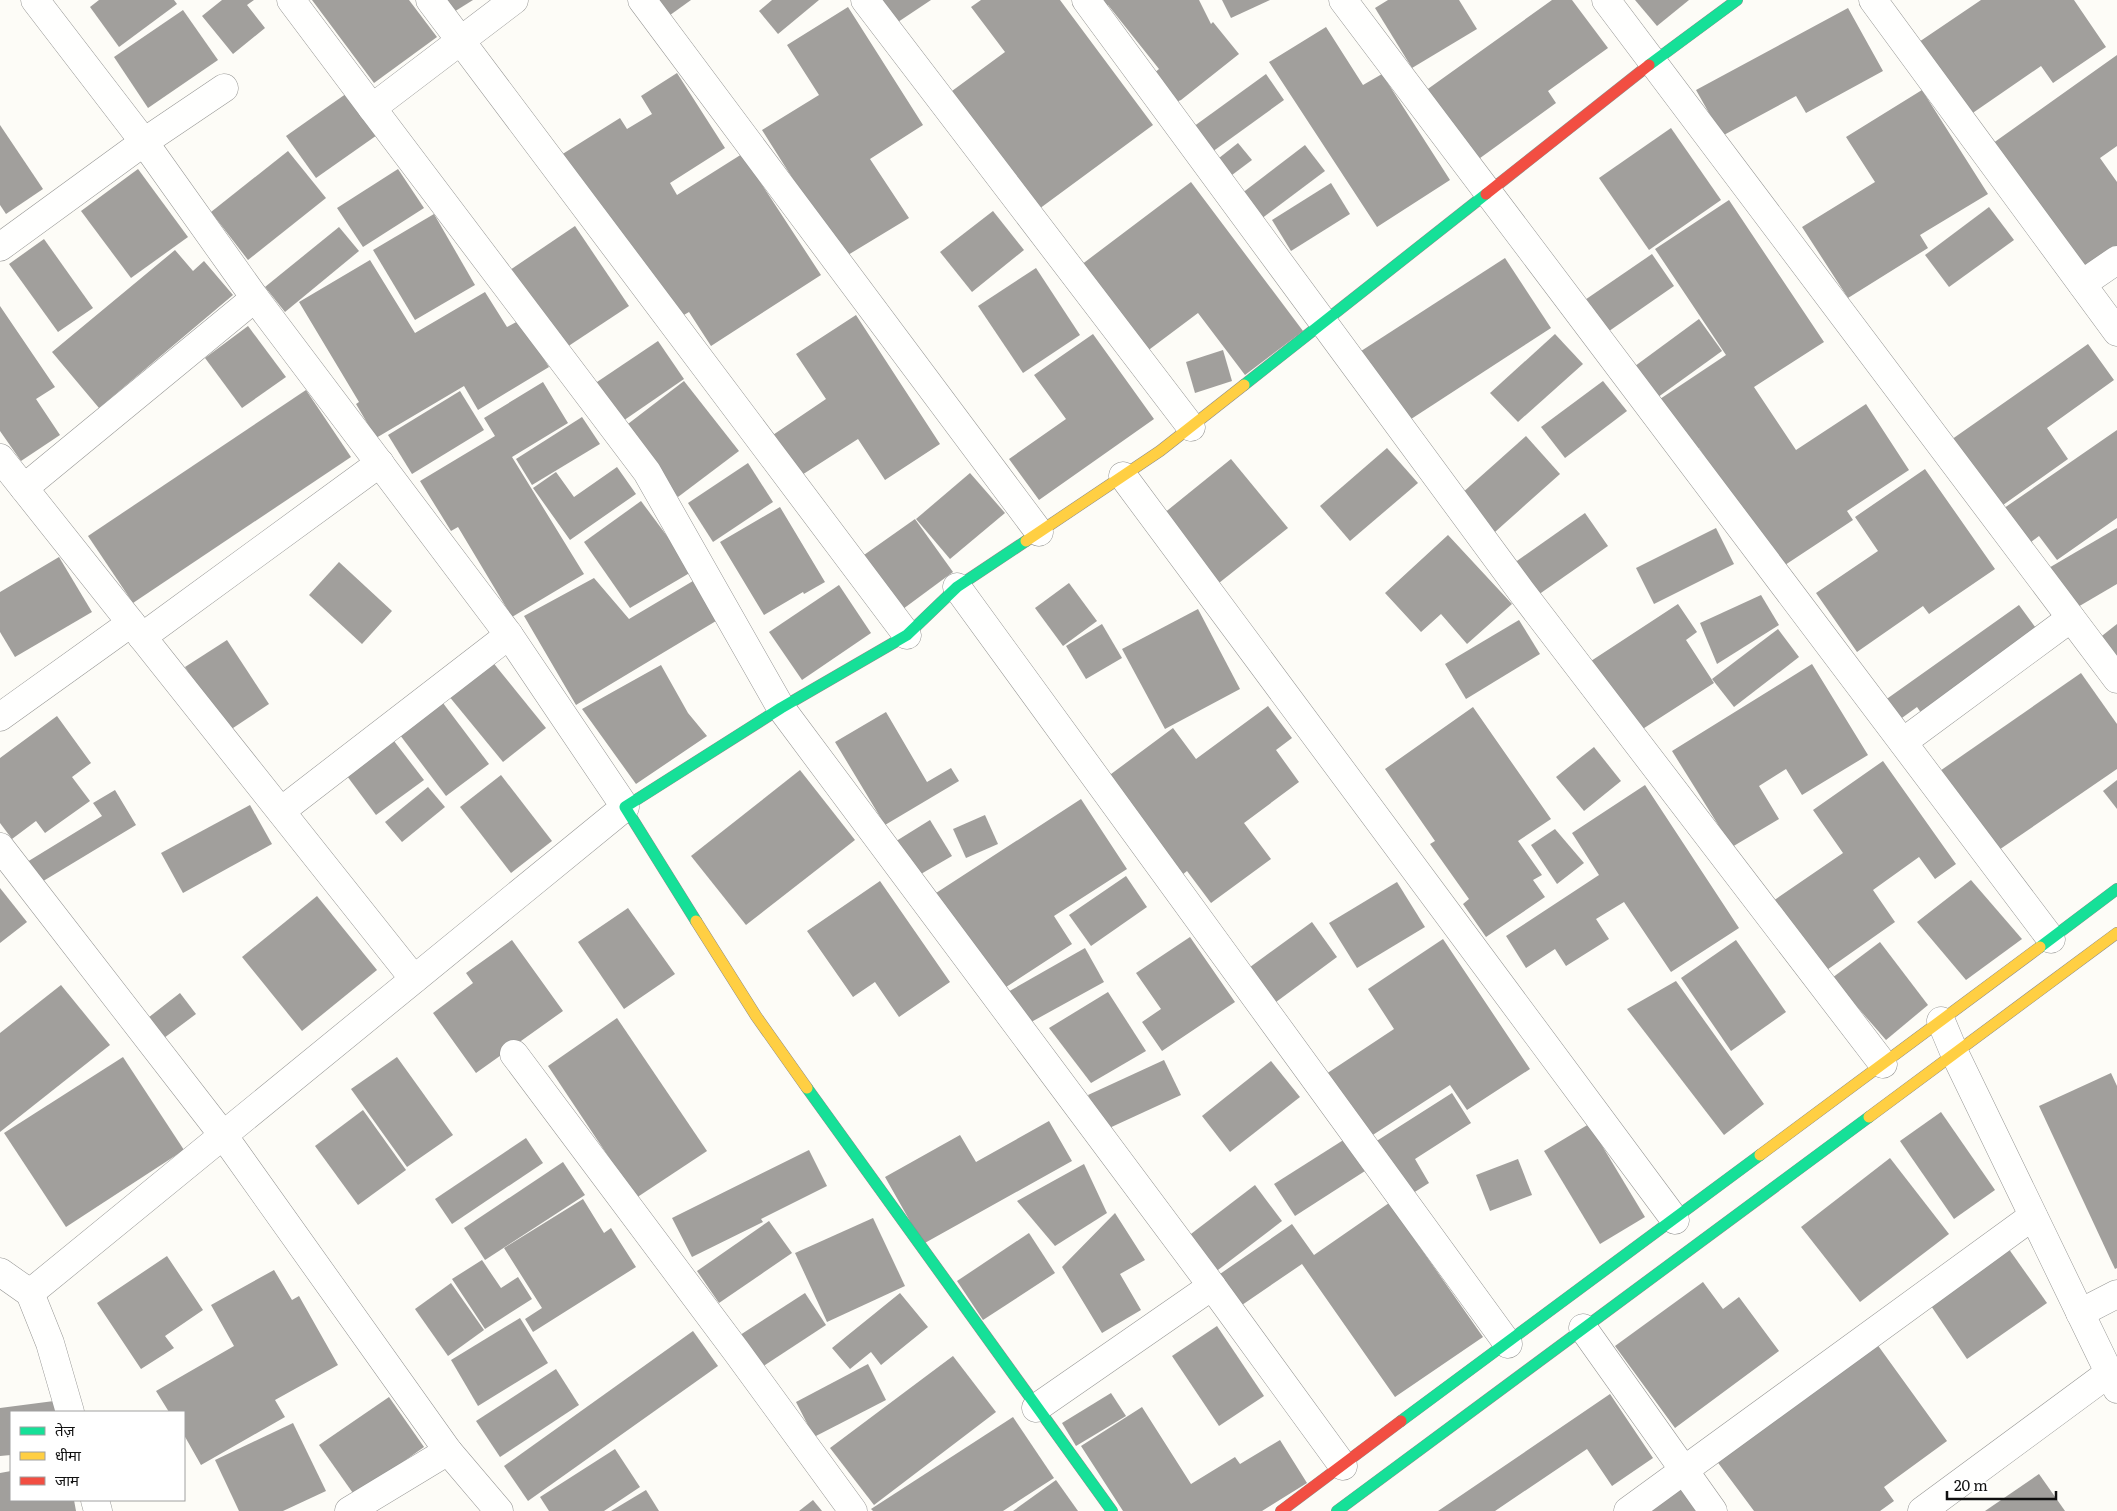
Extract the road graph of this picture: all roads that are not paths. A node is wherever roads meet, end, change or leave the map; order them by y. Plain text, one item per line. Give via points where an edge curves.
1 (35, 0) edge
2 (291, 0) edge
3 (430, 0) edge
4 (514, 0) edge
5 (642, 0) edge
6 (864, 0) edge
7 (1086, 0) edge
8 (1343, 0) edge
9 (1606, 0) edge
10 (1737, 0) edge
11 (1873, 0) edge
12 (461, 41) junction
13 (1653, 62) junction
14 (224, 88) dead end
15 (372, 108) junction
16 (144, 142) junction
17 (1488, 192) junction
18 (0, 247) edge
19 (2117, 260) edge
20 (2082, 284) junction
21 (255, 298) junction
22 (1325, 322) junction
23 (2117, 332) edge
24 (1191, 427) junction
25 (0, 458) edge
26 (380, 463) junction
27 (1123, 476) junction
28 (24, 488) junction
29 (1039, 532) junction
30 (956, 587) junction
31 (2071, 618) junction
32 (137, 630) junction
33 (509, 635) junction
34 (908, 635) junction
35 (2117, 679) edge
36 (781, 708) junction
37 (0, 716) edge
38 (1903, 742) junction
39 (625, 807) junction
40 (281, 812) junction
41 (0, 847) edge
42 (2117, 889) edge
43 (2117, 933) edge
44 (2051, 938) junction
45 (414, 979) junction
46 (1941, 1021) junction
47 (1954, 1052) junction
48 (514, 1054) dead end
49 (1884, 1064) junction
50 (223, 1135) junction
51 (2034, 1216) junction
52 (1675, 1220) junction
53 (0, 1272) edge
54 (1212, 1286) junction
55 (30, 1293) junction
56 (2117, 1294) edge
57 (2080, 1313) junction
58 (1583, 1328) junction
59 (1508, 1344) junction
60 (2113, 1381) edge
61 (1036, 1408) junction
62 (70, 1411) edge
63 (448, 1451) junction
64 (1343, 1466) junction
65 (1683, 1470) junction
66 (349, 1511) edge
67 (499, 1511) edge
68 (853, 1511) edge
69 (1112, 1511) edge
70 (1281, 1511) edge
71 (1337, 1511) edge
72 (1628, 1511) edge
73 (1713, 1511) edge
74 (1922, 1511) edge

1 - 16 street
2 - 15 street
3 - 12 street
4 - 12 street
5 - 29 street
6 - 24 street
7 - 22 street
8 - 17 street
9 - 13 street
10 - 13 street
11 - 20 street
12 - 15 street
12 - 34 street
13 - 17 street
13 - 31 street
14 - 16 street
15 - 36 street via 647,472
16 - 18 street
16 - 21 street
17 - 22 street
17 - 38 street
19 - 20 street
20 - 23 street
21 - 26 street
21 - 28 street
22 - 24 street
22 - 49 street via 1521,591
24 - 27 street
25 - 28 street
26 - 32 street
26 - 33 street
27 - 29 street
27 - 52 street
28 - 32 street
29 - 30 street
30 - 34 street
30 - 59 street
31 - 35 street
31 - 38 street
32 - 37 street
32 - 40 street
33 - 39 street
33 - 40 street
34 - 36 street
36 - 39 street
36 - 54 street
38 - 44 street
39 - 45 street
39 - 61 street via 756,1016
40 - 45 street
41 - 50 street
42 - 44 street
43 - 47 street
44 - 46 street
45 - 50 street
46 - 47 street
46 - 49 street
47 - 51 street
47 - 58 street
48 - 68 street
49 - 52 street
50 - 55 street
50 - 63 street
51 - 57 street
51 - 65 street
52 - 59 street
53 - 55 street
54 - 61 street
54 - 64 street
55 - 62 street via 50,1343
56 - 57 street
57 - 60 street
58 - 65 street
58 - 71 street
59 - 64 street
60 - 74 street
61 - 69 street
63 - 66 street
63 - 67 street
64 - 70 street
65 - 72 street
65 - 73 street

